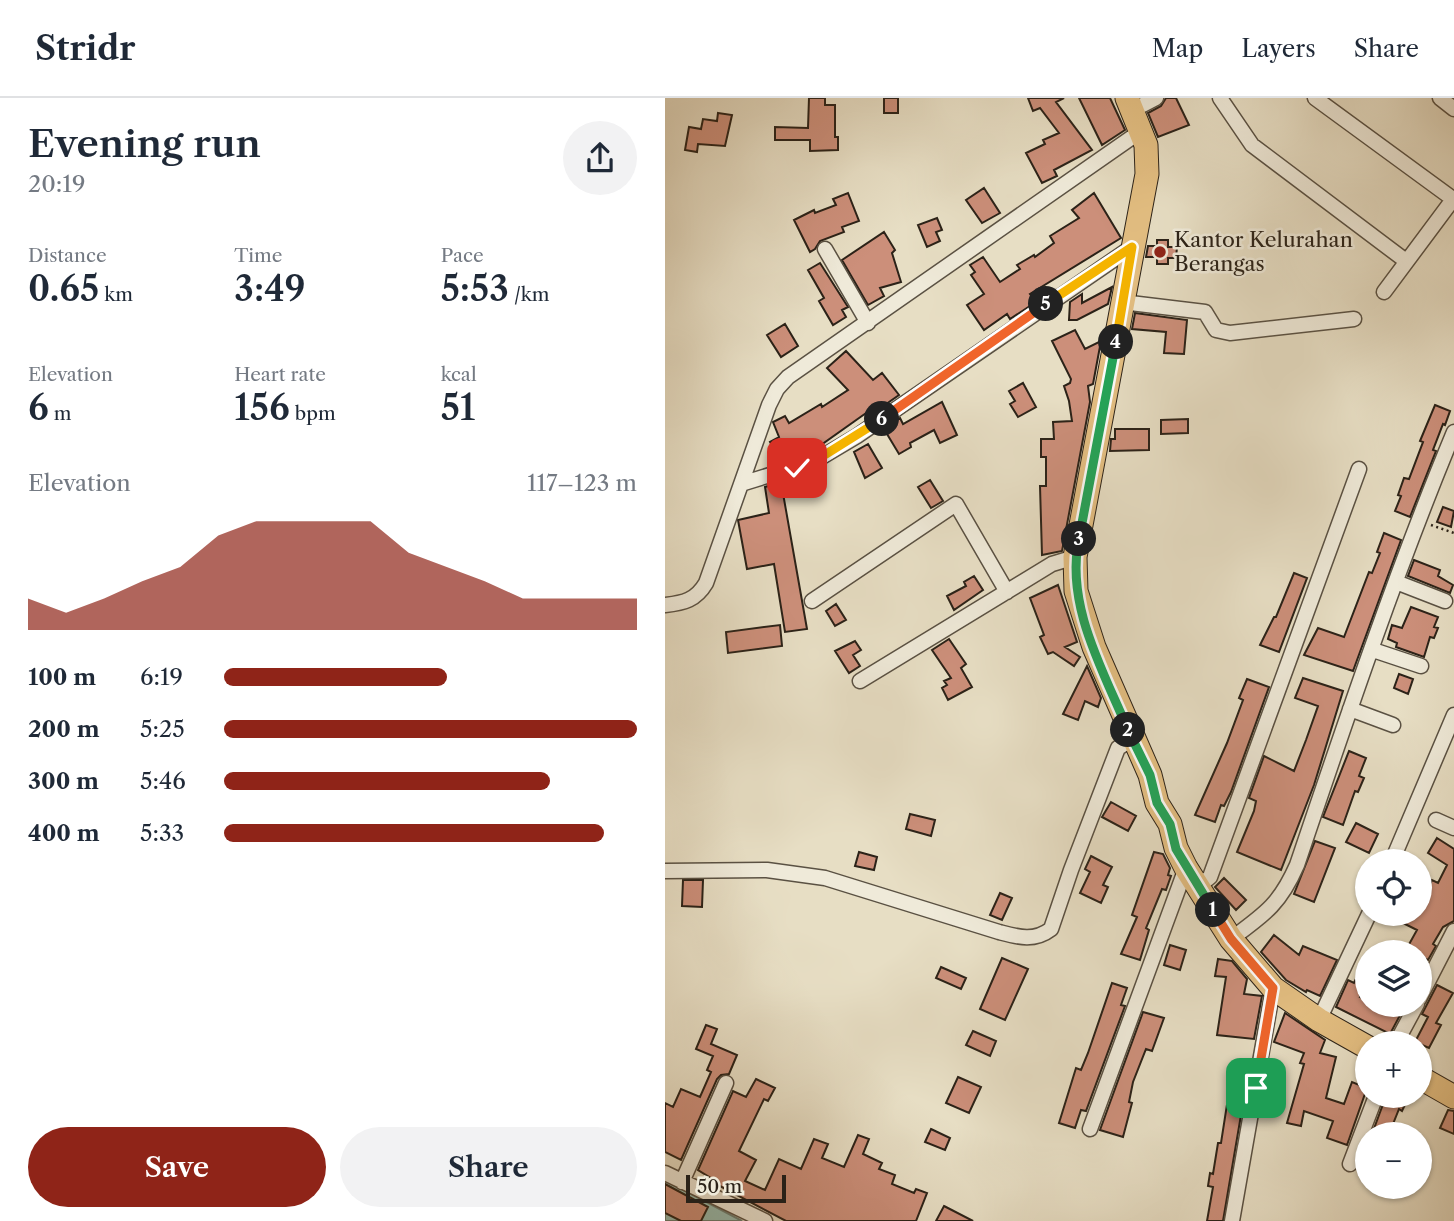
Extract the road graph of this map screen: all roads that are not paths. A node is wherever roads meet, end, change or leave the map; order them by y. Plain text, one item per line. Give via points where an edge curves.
1 (1156, 98) edge
2 (1220, 98) edge
3 (1315, 98) edge
4 (1440, 98) edge
5 (1454, 109) edge
6 (1134, 113) edge
7 (1454, 199) edge
8 (1132, 247) junction
9 (825, 249) dead end
10 (1406, 261) junction
11 (1384, 292) dead end
12 (1122, 302) junction
13 (1355, 319) dead end
14 (868, 323) junction
15 (1454, 432) edge
16 (1450, 453) edge
17 (1359, 469) dead end
18 (741, 484) junction
19 (1075, 557) junction
20 (1396, 582) junction
21 (1007, 592) junction
22 (813, 601) dead end
23 (1445, 601) dead end
24 (665, 606) edge
25 (1373, 650) junction
26 (1421, 666) dead end
27 (860, 681) dead end
28 (1350, 709) junction
29 (1454, 715) edge
30 (1393, 725) dead end
31 (1132, 739) junction
32 (1436, 820) dead end
33 (1454, 828) edge
34 (1397, 849) edge
35 (1187, 868) junction
36 (665, 871) edge
37 (1363, 926) edge
38 (1454, 931) edge
39 (1231, 939) junction
40 (1432, 974) edge
41 (1273, 988) junction
42 (1319, 1020) junction
43 (1355, 1040) edge
44 (726, 1083) dead end
45 (1432, 1084) edge
46 (1454, 1097) edge
47 (1372, 1108) edge
48 (1090, 1129) dead end
49 (1350, 1164) dead end
50 (665, 1173) edge
51 (682, 1182) junction
52 (765, 1221) edge
53 (1232, 1221) edge

1 - 6 street
2 - 10 street via 1252,145
3 - 7 street
4 - 5 street
6 - 8 main road via 1148,154
6 - 14 street
7 - 10 street
8 - 12 main road
8 - 18 street via 857,436 815,461
9 - 14 street
10 - 11 street
12 - 13 street via 1205,312 1216,330 1230,333
12 - 19 main road
14 - 18 street via 817,354 777,389
15 - 16 street
16 - 20 street via 1418,520
17 - 35 street via 1210,877
18 - 24 street via 699,595
19 - 21 street via 1052,564
19 - 31 main road via 1082,612
20 - 23 street
20 - 25 street
21 - 22 street via 956,504
21 - 27 street
25 - 26 street
25 - 28 street
28 - 30 street
28 - 39 street via 1288,886 1275,905
29 - 34 street
31 - 35 main road
31 - 36 street via 1118,748 1051,929 1038,937 999,932 825,878 767,870
32 - 33 street
35 - 39 main road
35 - 48 street
37 - 42 street
38 - 40 street
39 - 41 main road
41 - 42 main road
41 - 53 street
42 - 43 main road
44 - 51 street
45 - 46 main road
47 - 49 street
50 - 51 street
51 - 52 street

